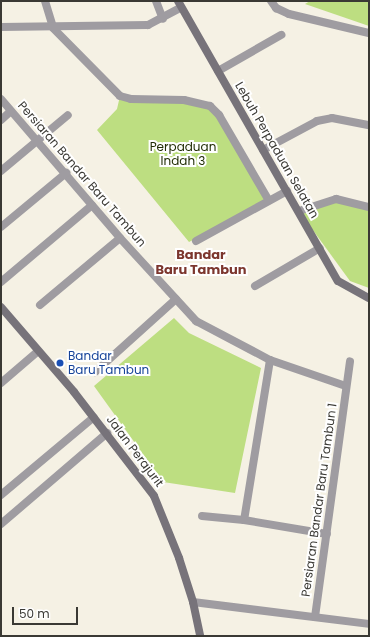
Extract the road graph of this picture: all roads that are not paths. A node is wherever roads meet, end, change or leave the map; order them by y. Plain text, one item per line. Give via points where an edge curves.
1 (44, 1) edge
2 (156, 1) edge
3 (271, 1) edge
4 (179, 4) edge
5 (163, 19) junction
6 (1, 27) edge
7 (53, 28) junction
8 (369, 33) edge
9 (281, 35) dead end
10 (218, 71) junction
11 (1, 99) edge
12 (11, 111) junction
13 (68, 115) dead end
14 (1, 120) edge
15 (369, 125) edge
16 (35, 140) junction
17 (263, 150) junction
18 (1, 171) edge
19 (66, 173) junction
20 (287, 191) junction
21 (269, 201) junction
22 (92, 205) junction
23 (369, 207) edge
24 (299, 211) junction
25 (1, 227) edge
26 (120, 238) junction
27 (196, 241) dead end
28 (320, 248) junction
29 (1, 282) edge
30 (255, 286) dead end
31 (369, 298) edge
32 (176, 299) junction
33 (40, 305) dead end
34 (1, 307) edge
35 (37, 352) junction
36 (270, 360) junction
37 (350, 361) dead end
38 (95, 372) dead end
39 (1, 383) edge
40 (346, 386) junction
41 (94, 417) junction
42 (107, 433) junction
43 (1, 495) edge
44 (202, 516) dead end
45 (244, 520) junction
46 (2, 521) edge
47 (327, 534) junction
48 (193, 602) junction
49 (315, 617) junction
50 (369, 624) edge
51 (200, 636) edge

1 - 7 street
2 - 5 street
3 - 8 street via 283,11
4 - 5 street
4 - 10 street, Lebuh Perpaduan Selatan
5 - 7 street via 148,25 126,27
6 - 7 street
7 - 21 street via 120,96 131,99 184,100 210,106 219,115
9 - 10 street
10 - 17 street, Lebuh Perpaduan Selatan
11 - 12 street, Persiaran Bandar Baru Tambun
12 - 14 street
12 - 16 street, Persiaran Bandar Baru Tambun
13 - 16 street
15 - 17 street via 332,118 317,121
16 - 18 street
16 - 19 street, Persiaran Bandar Baru Tambun
17 - 20 street, Lebuh Perpaduan Selatan
19 - 22 street, Persiaran Bandar Baru Tambun
19 - 25 street
20 - 21 street
20 - 24 street, Lebuh Perpaduan Selatan
21 - 27 street
22 - 26 street, Persiaran Bandar Baru Tambun
22 - 29 street
23 - 24 street via 336,199
24 - 28 street, Lebuh Perpaduan Selatan
26 - 32 street, Persiaran Bandar Baru Tambun
26 - 33 street
28 - 30 street
28 - 31 street, Lebuh Perpaduan Selatan via 338,281
32 - 36 street, Persiaran Bandar Baru Tambun via 196,321
32 - 38 street
34 - 35 street, Jalan Perajurit
35 - 39 street
35 - 41 street, Jalan Perajurit
36 - 40 street, Persiaran Bandar Baru Tambun
36 - 45 street
37 - 40 street, Persiaran Bandar Baru Tambun 1
40 - 47 street, Persiaran Bandar Baru Tambun 1
41 - 42 street, Jalan Perajurit
41 - 43 street
42 - 46 street
42 - 48 street, Jalan Perajurit via 154,496 179,558
44 - 45 street
45 - 47 street
47 - 49 street, Persiaran Bandar Baru Tambun 1
48 - 49 street
48 - 51 street, Jalan Perajurit
49 - 50 street

